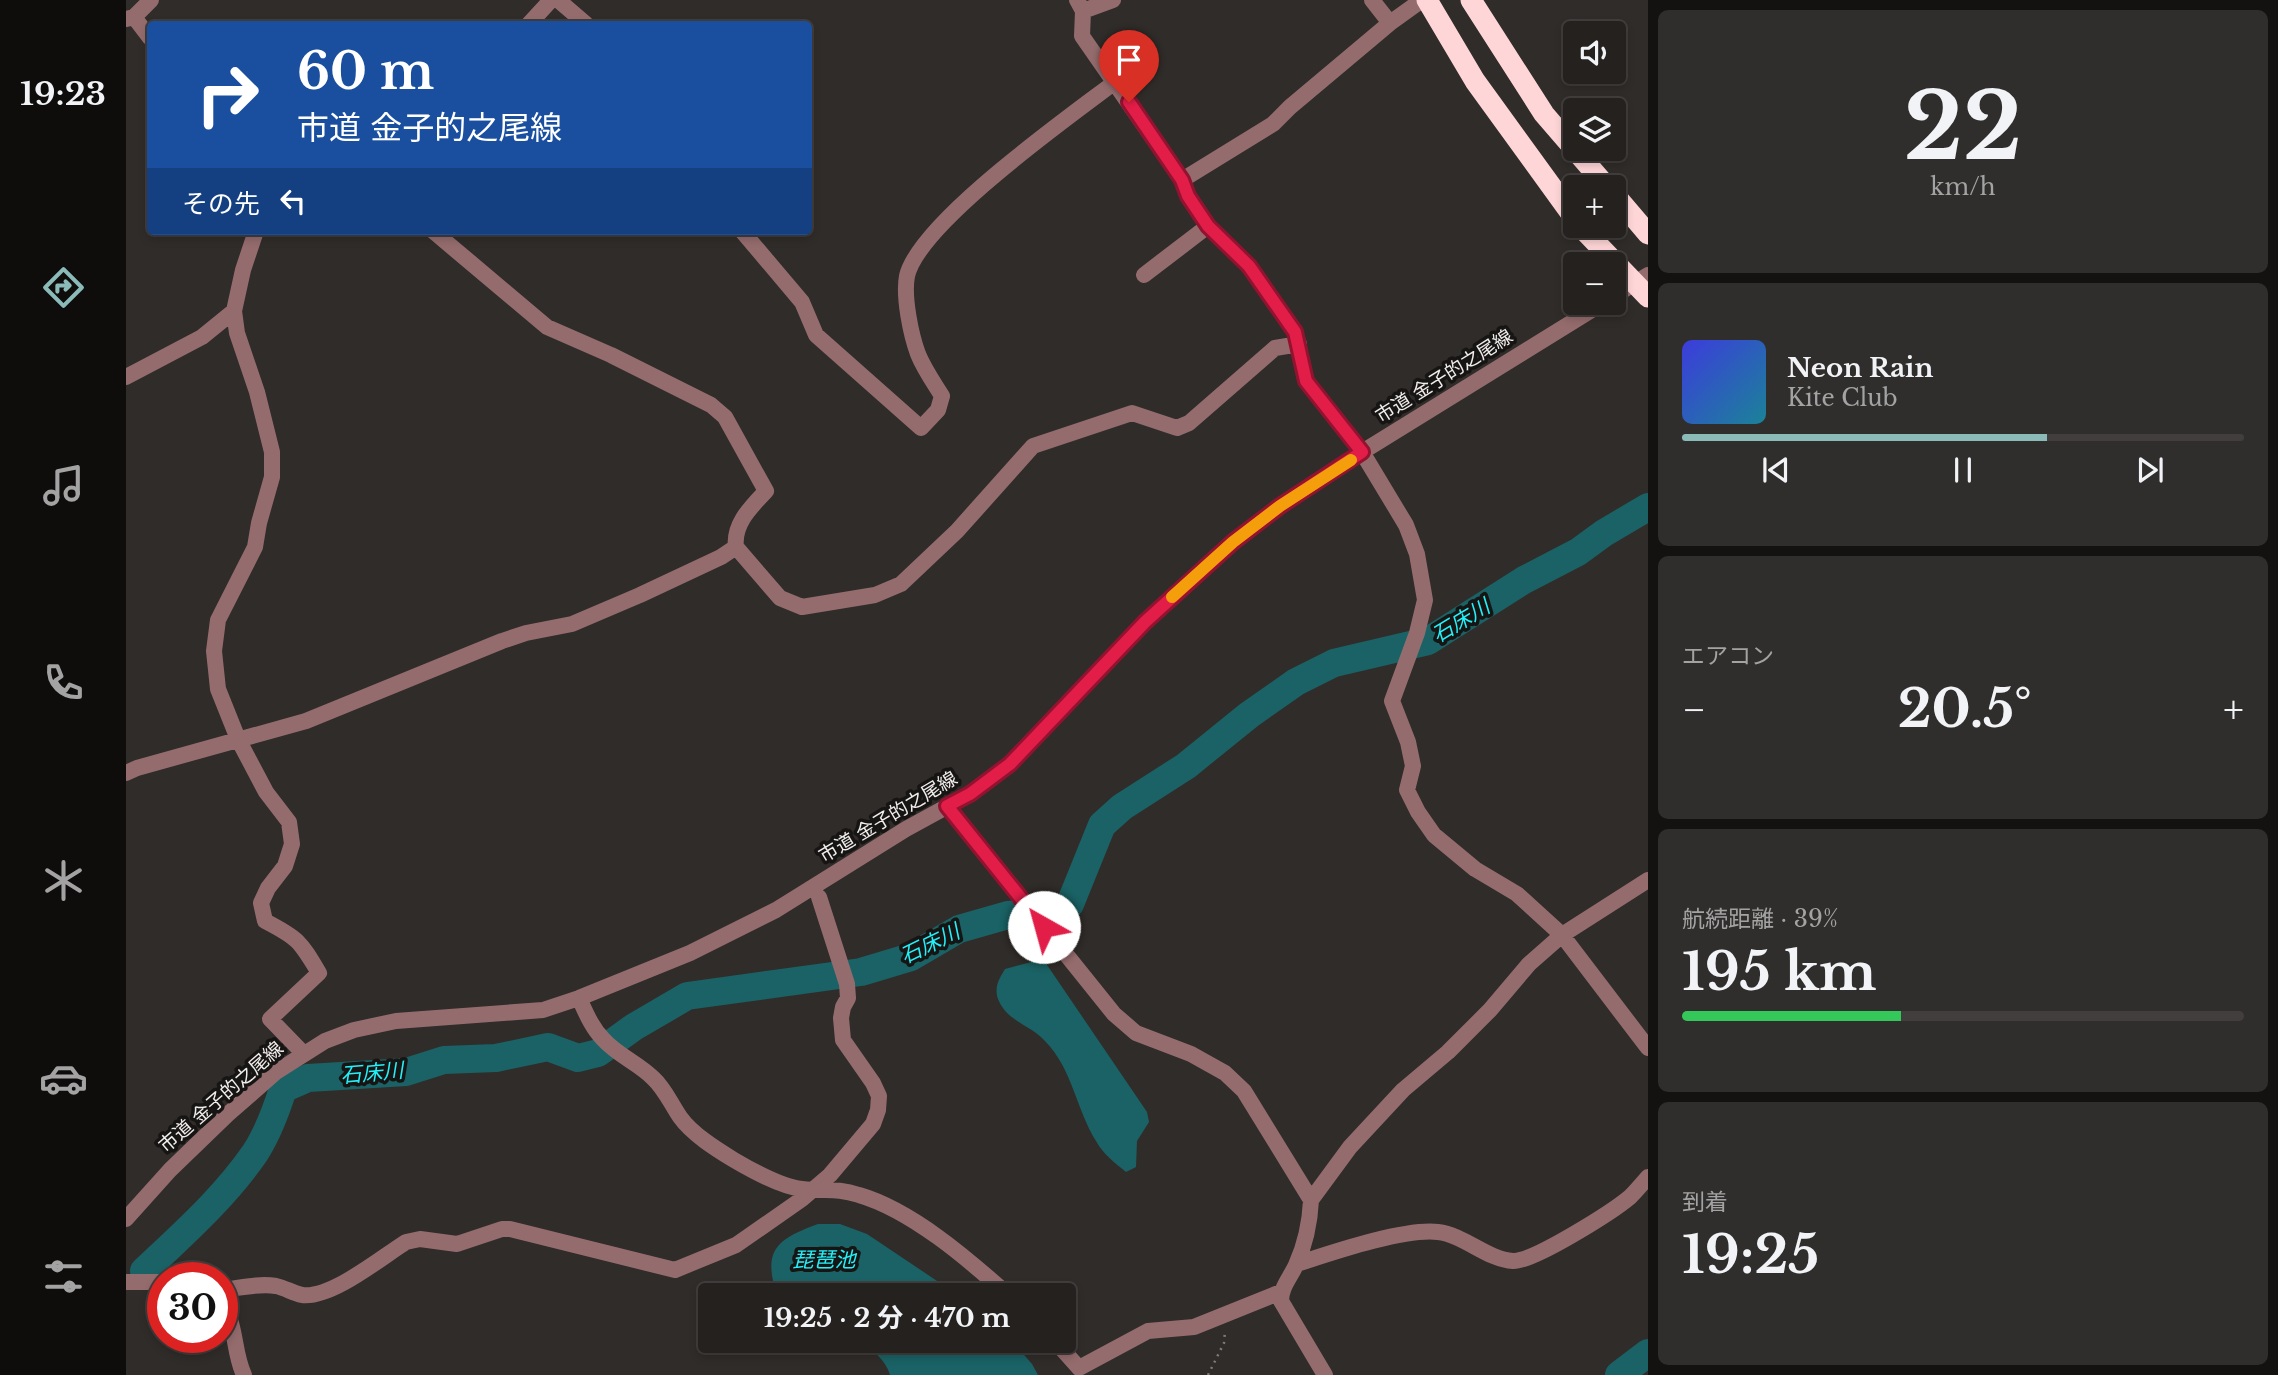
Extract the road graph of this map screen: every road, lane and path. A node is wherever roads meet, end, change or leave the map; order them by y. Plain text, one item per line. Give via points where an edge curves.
1 (151, 0) edge
2 (551, 0) edge
3 (558, 0) edge
4 (1113, 0) edge
5 (1372, 0) edge
6 (1422, 0) edge
7 (1427, 0) edge
8 (1471, 0) edge
9 (1080, 6) edge
10 (130, 18) edge
11 (532, 21) edge
12 (582, 21) edge
13 (1390, 23) junction
14 (147, 35) edge
15 (1115, 82) junction
16 (1597, 175) edge
17 (1182, 180) junction
18 (1563, 202) edge
19 (1626, 208) edge
20 (1208, 226) junction
21 (1648, 234) edge
22 (255, 235) edge
23 (438, 235) edge
24 (745, 235) edge
25 (1593, 238) edge
26 (1144, 275) dead end
27 (1643, 285) edge
28 (1626, 291) edge
29 (234, 311) junction
30 (1584, 315) edge
31 (1299, 344) junction
32 (126, 377) edge
33 (1362, 452) junction
34 (736, 547) junction
35 (238, 739) junction
36 (126, 773) edge
37 (947, 806) junction
38 (1648, 880) edge
39 (819, 897) dead end
40 (1562, 935) junction
41 (579, 998) junction
42 (1648, 1048) edge
43 (303, 1054) junction
44 (1648, 1177) edge
45 (815, 1189) junction
46 (1311, 1200) junction
47 (126, 1219) edge
48 (1297, 1264) junction
49 (126, 1282) edge
50 (147, 1282) edge
51 (994, 1283) edge
52 (238, 1288) edge
53 (1281, 1292) junction
54 (1228, 1314) junction
55 (238, 1353) edge
56 (1066, 1353) edge
57 (244, 1375) edge
58 (1208, 1375) edge
59 (1325, 1375) edge

1 - 10 street
2 - 11 street
3 - 12 street
4 - 9 street
5 - 13 street
6 - 13 street
7 - 18 highway via 1475,81
8 - 16 highway via 1544,114
9 - 15 street via 1082,36
10 - 14 street
13 - 17 street via 1273,124
15 - 17 street
15 - 24 street via 1023,151 926,241 908,274 905,296 918,354 942,396 938,410 920,428 816,335 802,302
17 - 20 street
19 - 21 highway
20 - 26 street
20 - 31 street via 1249,266
22 - 29 street
23 - 34 street via 547,327 699,397 725,417 766,491 745,513
25 - 27 highway
27 - 28 street
29 - 32 street via 202,337
29 - 35 street via 272,452 272,477 255,547 218,620 214,651 218,689
30 - 33 street, 市道 金子的之尾線
31 - 33 street via 1306,381
31 - 34 street via 1275,348 1189,423 1177,428 1132,413 1033,446 957,531 901,584 875,595 802,607 780,598
33 - 37 street, 市道 金子的之尾線 via 1233,542 1145,622 1010,764
33 - 40 street via 1406,525 1417,554 1424,600 1392,701 1413,766 1407,790 1434,835 1475,869 1517,894
34 - 35 street via 640,596 572,624 526,633 306,722
35 - 36 street
35 - 43 street via 266,792 289,822 292,844 285,866 261,903 265,921 302,943 319,973 270,1019
37 - 41 street, 市道 金子的之尾線 via 776,910 690,953
37 - 46 street via 1114,1014 1136,1033 1225,1073 1244,1091
38 - 40 street
39 - 45 street via 847,984 842,1040 873,1083 878,1110 873,1124
40 - 42 street
40 - 46 street via 1448,1052 1403,1090 1350,1147
41 - 43 street, 市道 金子的之尾線 via 543,1010 396,1021 354,1030
41 - 45 street via 603,1039 656,1081 695,1132 733,1160 768,1177 800,1189
43 - 47 street, 市道 金子的之尾線 via 228,1114
44 - 48 street via 1611,1210 1531,1258 1513,1261 1439,1232 1415,1232
45 - 51 street via 838,1189 900,1212
45 - 52 street via 736,1245 675,1270 502,1229 457,1244 420,1239 406,1242 319,1293 302,1295 264,1285
46 - 48 street via 1310,1221
48 - 53 street
49 - 50 street
53 - 54 street
53 - 59 street via 1284,1310
54 - 56 street via 1194,1326 1148,1331 1079,1368
54 - 58 path via 1224,1342
55 - 57 street

